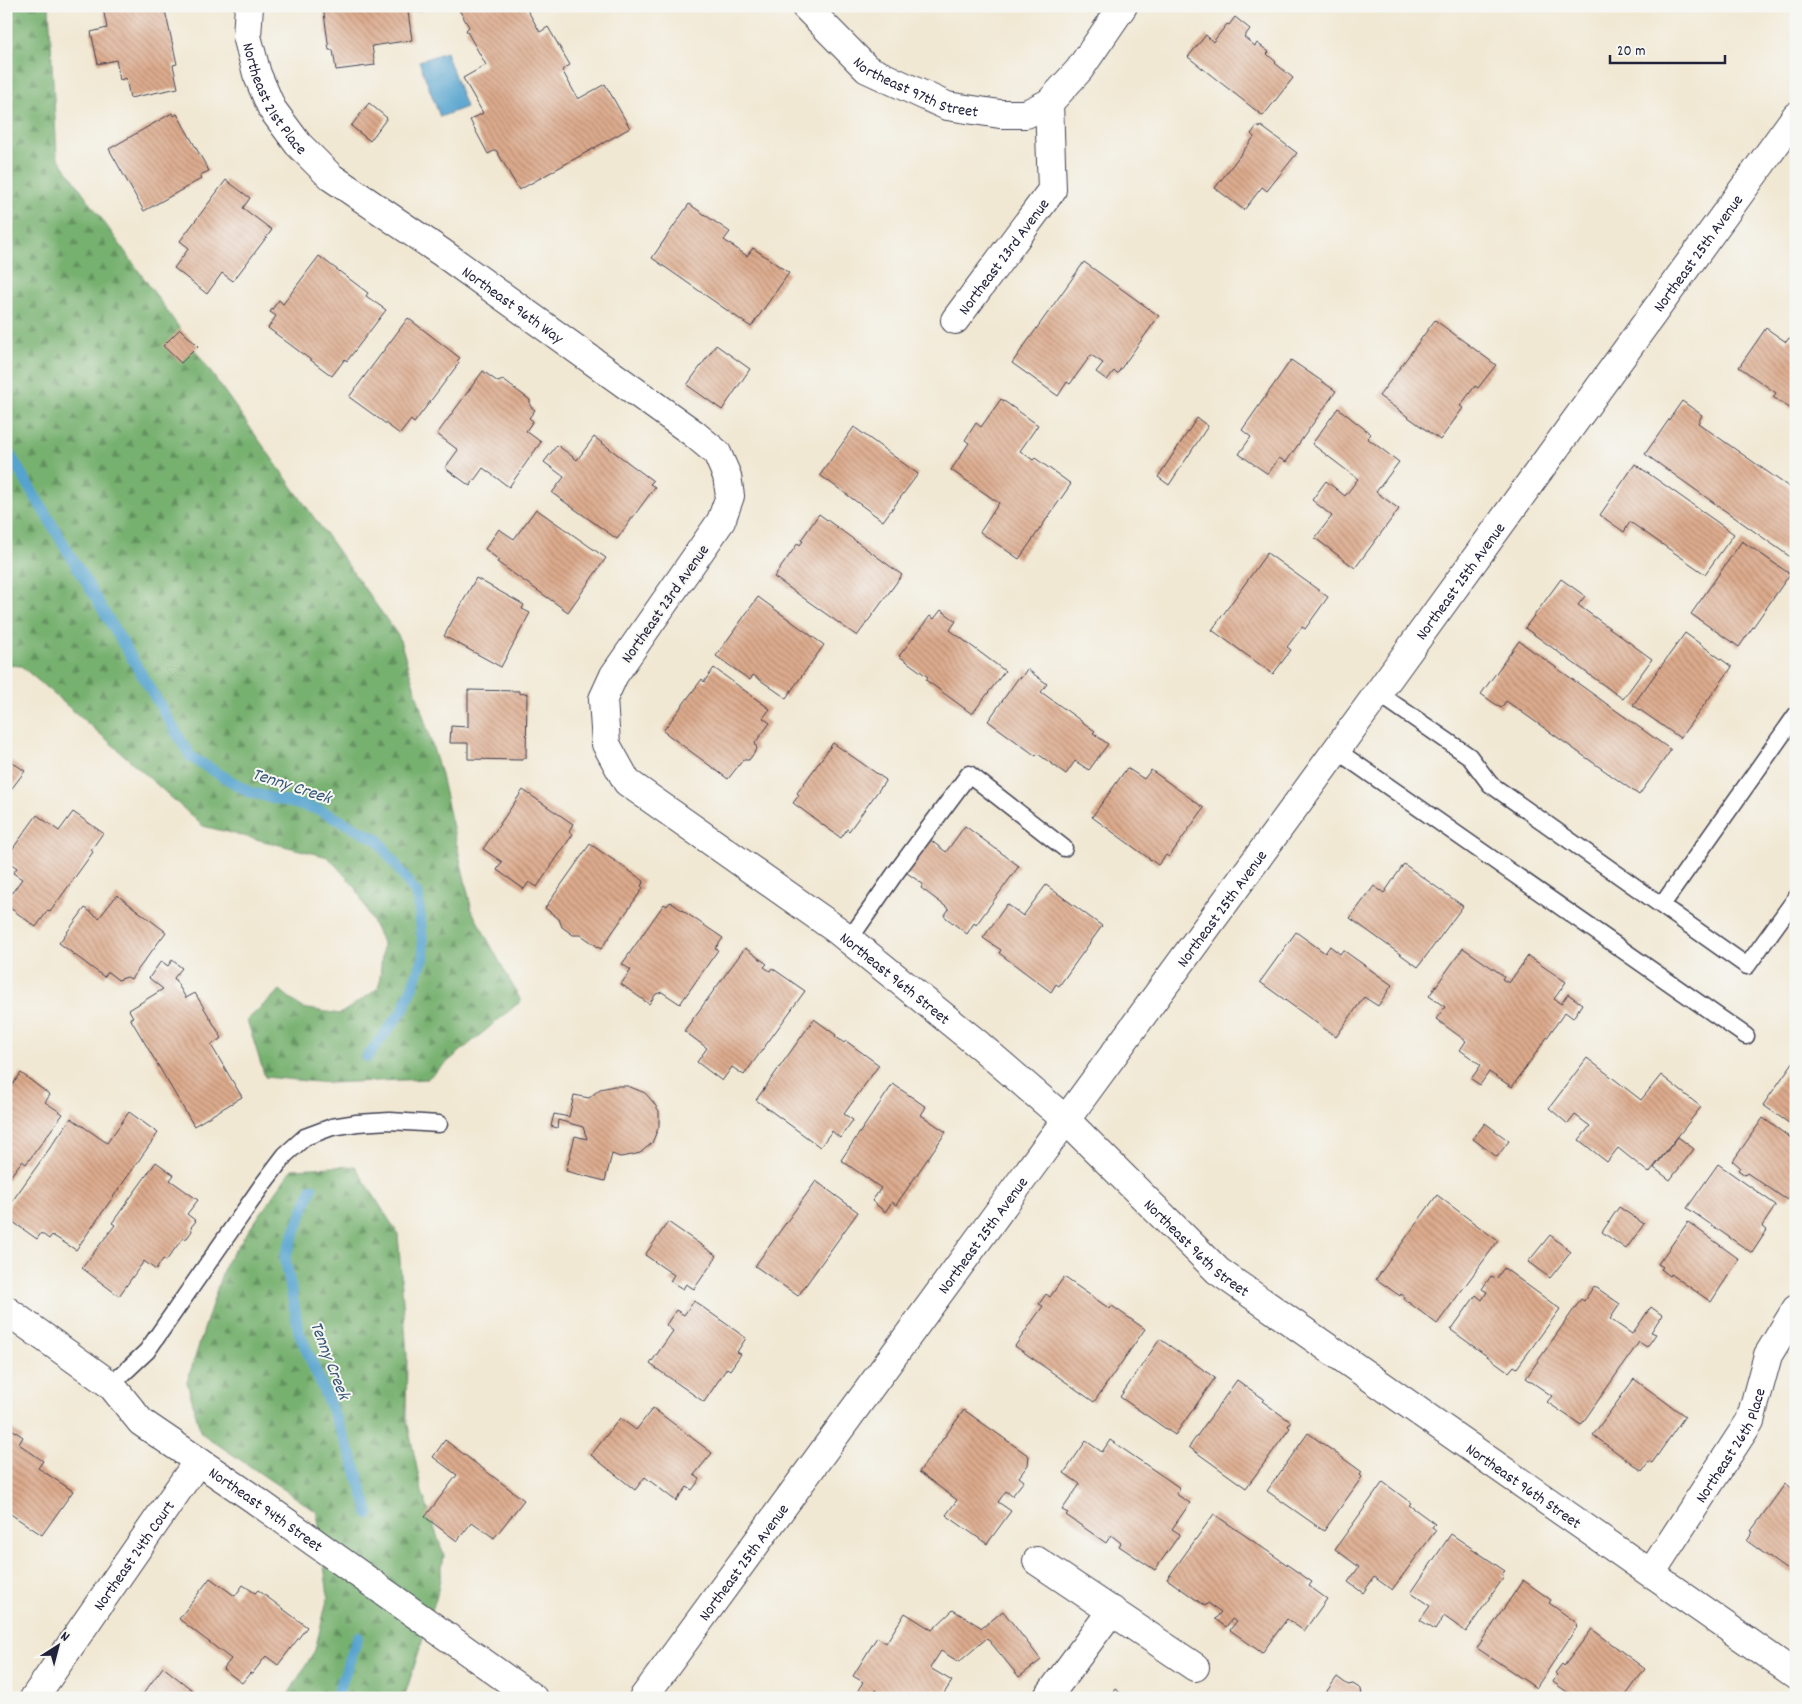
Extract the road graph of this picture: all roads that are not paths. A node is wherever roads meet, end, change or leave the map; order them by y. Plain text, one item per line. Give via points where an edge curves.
1 (249, 6) edge
2 (805, 6) edge
3 (1123, 6) edge
4 (1049, 103) junction
5 (1796, 116) edge
6 (331, 177) joint
7 (955, 320) dead end
8 (694, 433) joint
9 (1378, 693) junction
10 (1796, 715) edge
11 (1336, 750) junction
12 (627, 782) joint
13 (1064, 848) dead end
14 (1796, 898) edge
15 (1662, 905) junction
16 (849, 940) junction
17 (1746, 1036) dead end
18 (1066, 1120) junction
19 (439, 1124) dead end
20 (1796, 1309) edge
21 (6, 1310) edge
22 (111, 1385) junction
23 (198, 1461) junction
24 (1037, 1561) dead end
25 (1652, 1574) junction
26 (1112, 1610) junction
27 (1195, 1667) dead end
28 (1796, 1675) edge
29 (34, 1698) edge
30 (533, 1698) edge
31 (643, 1698) edge
32 (1047, 1698) edge

1 - 6 street, Northeast 21st Place via 247,36 257,74 272,109 298,144
2 - 4 street, Northeast 97th Street via 867,69 947,106 1000,114 1026,114
3 - 4 street via 1079,70
4 - 7 street, Northeast 23rd Avenue via 1052,190
5 - 9 street, Northeast 25th Avenue
6 - 8 street, Northeast 96th Way
8 - 12 street, Northeast 23rd Avenue via 717,453 730,496 721,521 614,675 603,700 606,744
9 - 11 street, Northeast 25th Avenue
9 - 15 lane via 1470,756 1490,784
10 - 15 lane
11 - 17 lane
11 - 18 street, Northeast 25th Avenue
12 - 16 street, Northeast 96th Street
13 - 16 lane via 969,774
14 - 15 lane via 1748,966
16 - 18 street, Northeast 96th Street
18 - 25 street, Northeast 96th Street via 1218,1272
18 - 31 street, Northeast 25th Avenue
19 - 22 lane via 358,1122 305,1137 285,1155 263,1184 147,1351
20 - 25 street, Northeast 26th Place via 1768,1355 1750,1421
21 - 22 street, Northeast 94th Street
22 - 23 street, Northeast 94th Street via 141,1422
23 - 29 street, Northeast 24th Court
23 - 30 street, Northeast 94th Street
24 - 26 street
25 - 28 street, Northeast 96th Street
26 - 27 street
26 - 32 street

